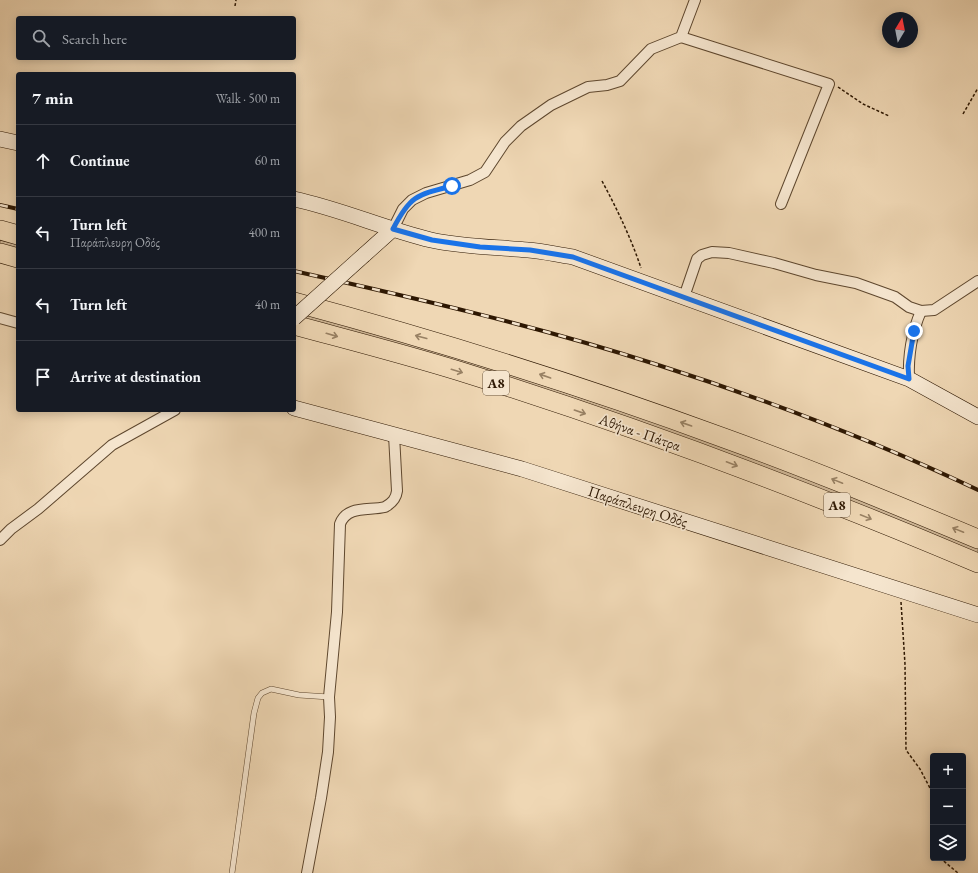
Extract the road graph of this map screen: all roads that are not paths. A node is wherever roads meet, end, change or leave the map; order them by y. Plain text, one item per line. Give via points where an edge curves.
1 (695, 0) edge
2 (681, 37) junction
3 (0, 139) edge
4 (16, 143) edge
5 (296, 199) edge
6 (781, 204) dead end
7 (393, 229) junction
8 (0, 230) edge
9 (16, 234) edge
10 (0, 253) edge
11 (16, 257) edge
12 (978, 281) edge
13 (684, 297) junction
14 (296, 303) edge
15 (921, 311) junction
16 (296, 316) edge
17 (0, 318) edge
18 (16, 322) edge
19 (296, 325) edge
20 (909, 379) junction
21 (296, 409) edge
22 (171, 412) edge
23 (978, 417) edge
24 (394, 435) junction
25 (723, 437) junction
26 (778, 444) dead end
27 (902, 495) dead end
28 (938, 522) junction
29 (978, 539) edge
30 (0, 540) edge
31 (978, 563) edge
32 (978, 615) edge
33 (329, 697) junction
34 (232, 873) edge
35 (307, 873) edge

1 - 2 street
2 - 6 street via 829,84
2 - 7 street via 651,49 620,81 588,87 552,105 521,126 505,142 484,172 470,180 426,193 412,200 403,209
3 - 4 street
5 - 7 street
7 - 13 street via 432,240 573,257
7 - 16 street, bridge
8 - 9 highway
10 - 11 highway
12 - 15 street via 934,310
13 - 15 street via 697,259 712,252 729,253 856,283 895,297 909,307
13 - 20 street
25 -> 14 highway, Αθήνα - Πάτρα / Α8 via 522,368
15 - 20 street via 914,331 908,366
17 - 18 street
19 -> 31 highway, Αθήνα - Πάτρα / Α8 via 457,371 651,435 806,493
20 - 23 street
21 - 24 street, Παράπλευρη Οδός
22 - 30 street via 112,445
24 - 32 street, Παράπλευρη Οδός via 522,469
24 - 33 street via 397,491 395,498 386,507 347,513 340,524 338,606
25 - 26 highway
28 -> 25 highway, Αθήνα - Πάτρα / Α8
27 - 28 highway
29 -> 28 highway, Αθήνα - Πάτρα / Α8
33 - 34 lane via 299,695 271,689 262,692 258,698
33 - 35 street via 328,752

